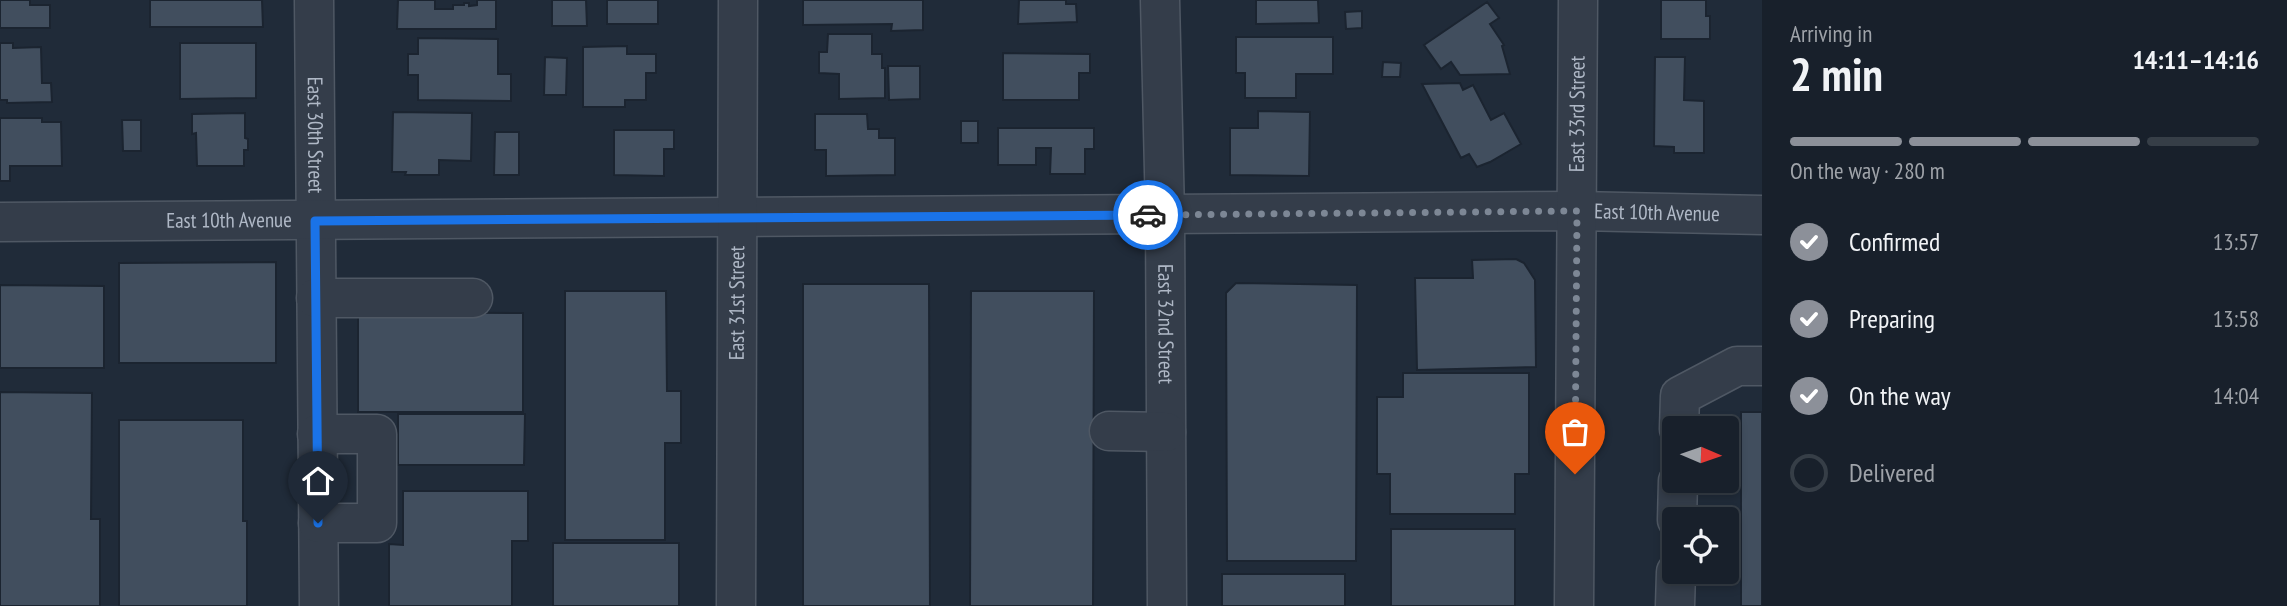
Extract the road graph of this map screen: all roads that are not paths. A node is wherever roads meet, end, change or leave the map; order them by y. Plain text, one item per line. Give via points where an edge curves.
1 (314, 0) edge
2 (738, 0) edge
3 (1160, 0) edge
4 (1578, 0) edge
5 (1577, 211) junction
6 (1165, 215) junction
7 (1762, 215) edge
8 (737, 216) junction
9 (315, 221) junction
10 (0, 222) edge
11 (316, 298) junction
12 (473, 298) dead end
13 (1762, 366) edge
14 (1679, 416) edge
15 (1109, 431) dead end
16 (1166, 432) junction
17 (317, 434) junction
18 (318, 523) junction
19 (1676, 584) edge
20 (319, 606) edge
21 (736, 606) edge
22 (1167, 606) edge
23 (1574, 606) edge
24 (1675, 606) edge

1 - 9 street, East 30th Street
2 - 8 street, East 31st Street
3 - 6 street, East 32nd Street
4 - 5 street, East 33rd Street
5 - 6 street, East 10th Avenue
5 - 7 street, East 10th Avenue
5 - 23 street, East 33rd Street
6 - 8 street, East 10th Avenue
6 - 16 street, East 32nd Street
8 - 9 street, East 10th Avenue
8 - 21 street, East 31st Street
9 - 10 street, East 10th Avenue
9 - 11 street, East 30th Street
11 - 12 street
11 - 17 street, East 30th Street
13 - 14 street via 1737,366 1680,396
15 - 16 street
16 - 22 street, East 32nd Street
17 - 18 street, East 30th Street
17 - 18 street via 377,434 377,523
18 - 20 street, East 30th Street
19 - 24 street

